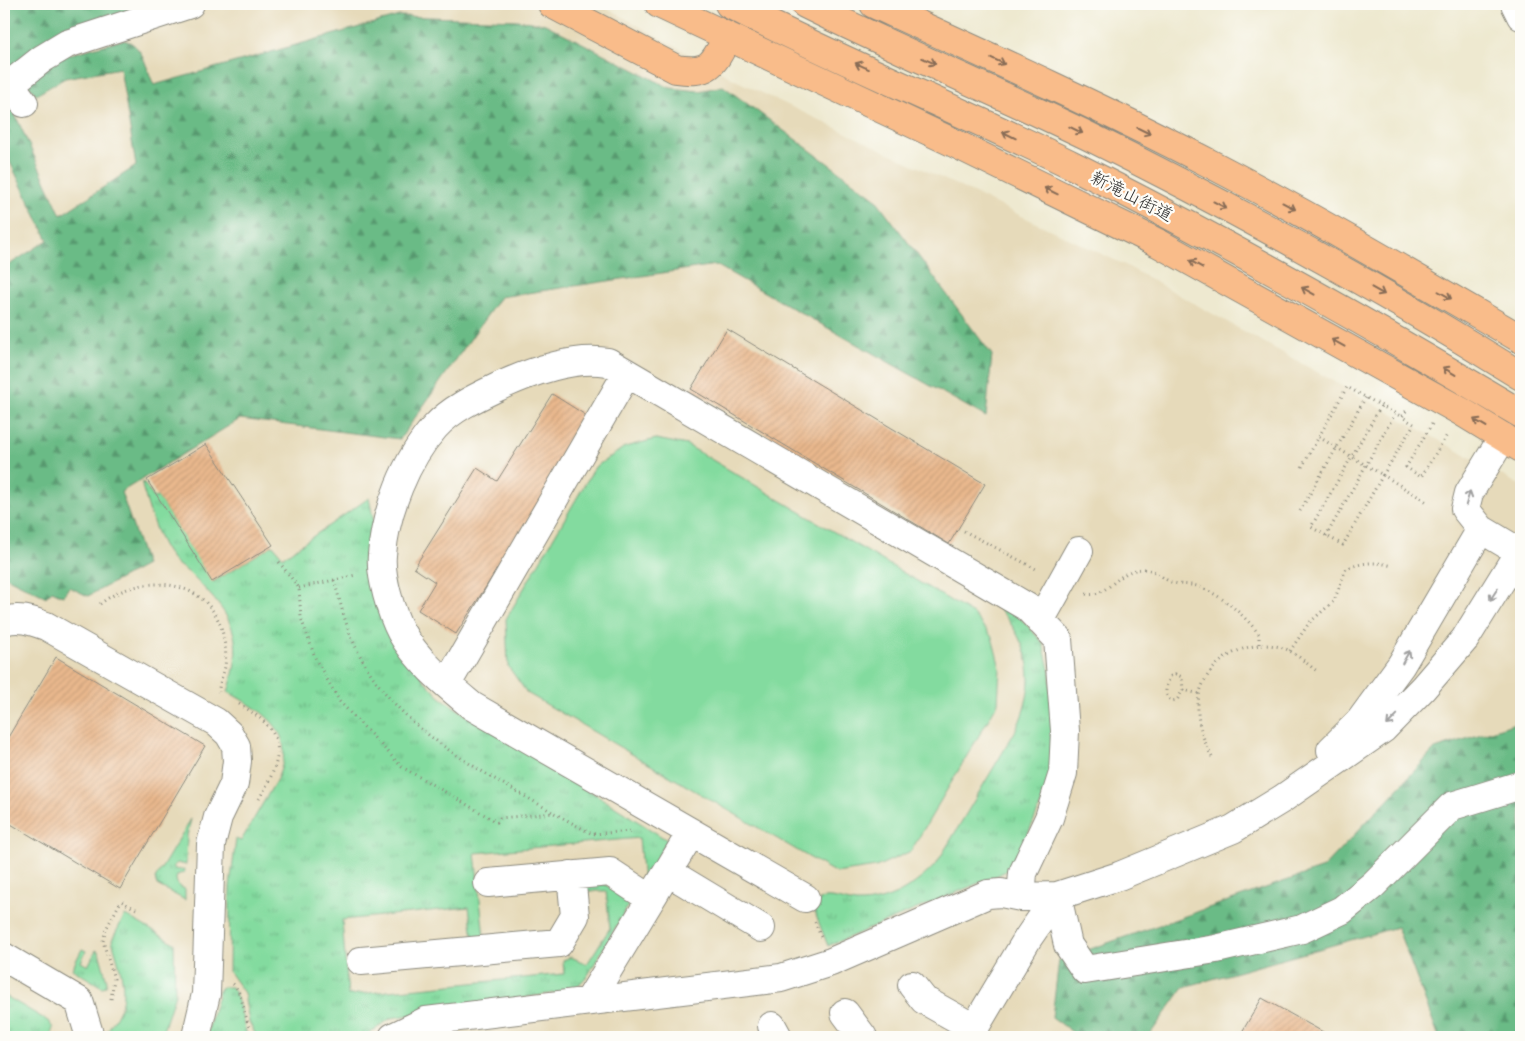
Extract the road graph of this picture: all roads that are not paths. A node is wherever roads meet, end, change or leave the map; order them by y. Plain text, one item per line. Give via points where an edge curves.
1 (190, 4) edge
2 (552, 4) edge
3 (659, 4) edge
4 (729, 4) edge
5 (805, 4) edge
6 (874, 4) edge
7 (1515, 4) edge
8 (1521, 16) edge
9 (727, 38) junction
10 (13, 92) edge
11 (1521, 339) edge
12 (626, 373) junction
13 (1521, 376) edge
14 (1521, 414) edge
15 (1512, 443) edge
16 (1481, 529) junction
17 (1079, 551) dead end
18 (1520, 552) edge
19 (4, 621) edge
20 (1040, 621) junction
21 (447, 684) junction
22 (1521, 785) edge
23 (1282, 799) junction
24 (690, 833) junction
25 (668, 872) junction
26 (571, 876) junction
27 (488, 883) dead end
28 (1058, 896) junction
29 (1020, 897) junction
30 (805, 898) road end
31 (651, 899) junction
32 (761, 928) dead end
33 (4, 957) edge
34 (361, 961) dead end
35 (912, 985) dead end
36 (589, 1001) junction
37 (845, 1013) dead end
38 (972, 1033) edge
39 (90, 1037) edge
40 (196, 1037) edge
41 (392, 1037) edge
42 (863, 1037) edge

1 - 10 street via 68,44 42,59
2 - 9 main road via 676,69 695,72 706,69 716,59
3 - 9 main road
14 -> 4 main road, 新滝山街道 via 1179,220 971,116
5 -> 13 main road, 新滝山街道 via 1015,101 1179,182 1436,323
6 -> 11 main road via 1207,162 1321,223
7 - 8 street
15 -> 9 main road via 1158,243 950,141
12 - 20 street via 1026,607
12 - 21 street
12 - 21 street via 608,362 594,359 510,382 476,398 436,426 405,471 392,508 382,556 387,593 401,632
16 -> 15 street via 1465,509 1469,493
16 - 18 street
23 -> 16 street via 1366,713 1400,666
17 - 20 street
18 -> 23 street via 1464,639 1423,688 1383,729
19 - 40 street via 29,619 46,626 203,714 229,734 236,746 234,784 218,817 211,844 206,994
20 - 29 street via 1058,639 1064,731 1063,773 1049,818 1023,873
21 - 24 street via 472,706
22 - 28 street via 1452,806 1373,885 1342,910 1302,929 1216,949 1085,970 1068,945
23 - 28 street via 1233,829 1119,876
24 - 25 street
24 - 30 street
25 - 31 street
25 - 32 street
26 - 27 street
26 - 31 street via 610,872
26 - 34 street via 575,916 559,943
28 - 29 street
28 - 38 street via 1028,938
29 - 36 street via 988,894 831,962 781,978
31 - 36 street
33 - 39 street via 79,1000
35 - 38 street via 924,1000
36 - 41 street via 426,1021
37 - 42 street

